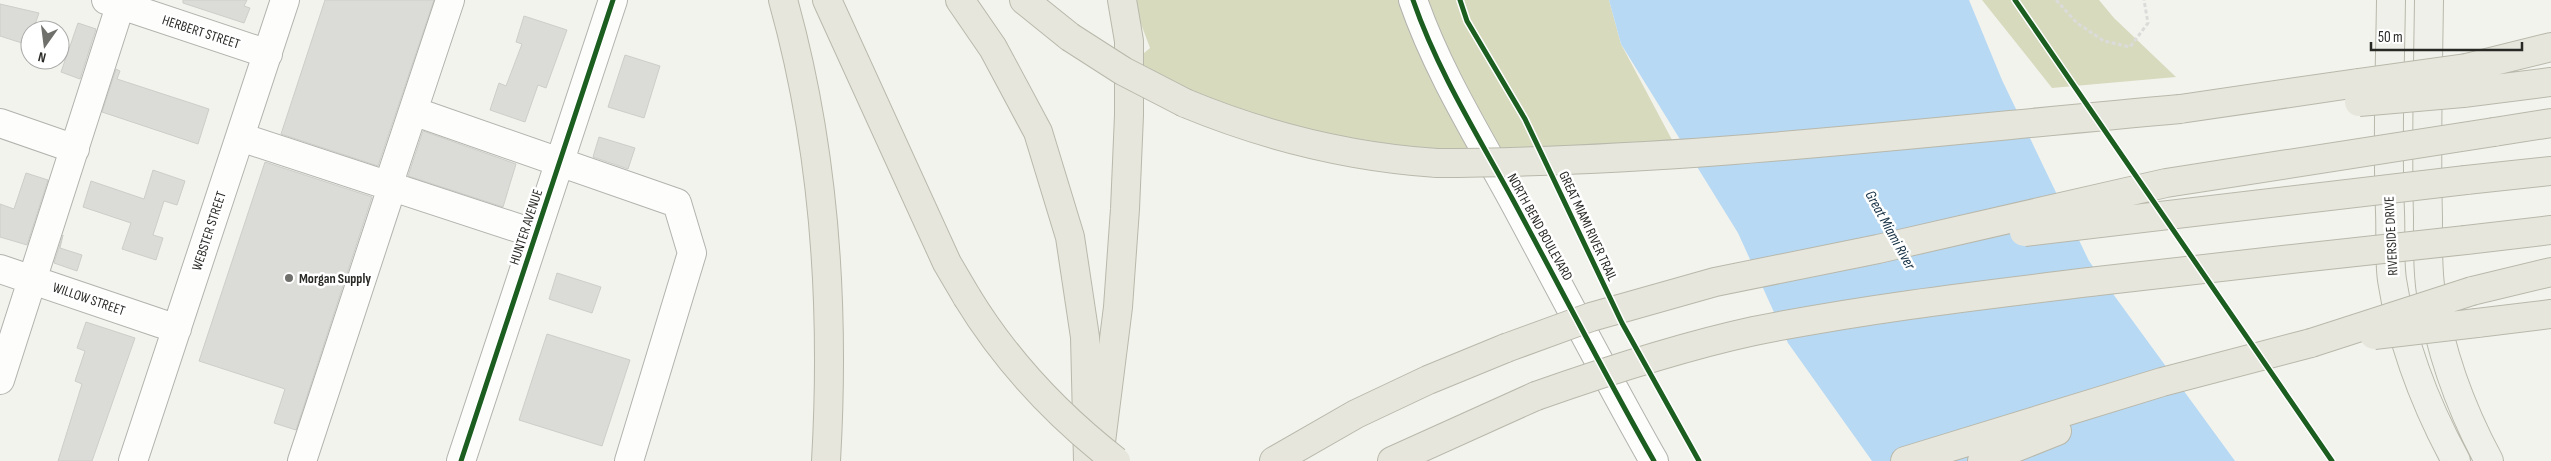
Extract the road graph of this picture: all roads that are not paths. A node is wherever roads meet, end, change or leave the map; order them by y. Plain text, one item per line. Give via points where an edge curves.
1 (285, 0) edge
2 (450, 0) edge
3 (613, 0) edge
4 (783, 0) edge
5 (827, 0) edge
6 (960, 0) edge
7 (1024, 0) edge
8 (1122, 0) edge
9 (1413, 0) edge
10 (2391, 0) edge
11 (2429, 0) edge
12 (116, 2) edge
13 (2551, 47) edge
14 (268, 54) junction
15 (2464, 81) junction
16 (2551, 82) edge
17 (413, 111) junction
18 (0, 123) edge
19 (2551, 123) edge
20 (240, 136) junction
21 (74, 149) junction
22 (560, 162) junction
23 (2551, 171) edge
24 (390, 186) junction
25 (2551, 230) edge
26 (536, 234) junction
27 (1878, 249) junction
28 (0, 269) edge
29 (2551, 272) edge
30 (32, 280) junction
31 (2551, 314) edge
32 (177, 329) junction
33 (2311, 343) junction
34 (0, 380) edge
35 (2162, 382) junction
36 (133, 461) edge
37 (302, 461) edge
38 (461, 461) edge
39 (629, 461) edge
40 (826, 461) edge
41 (1088, 461) edge
42 (1098, 461) edge
43 (1116, 461) edge
44 (1274, 461) edge
45 (1392, 461) edge
46 (1654, 461) edge
47 (1905, 461) edge
48 (1982, 461) edge
49 (2456, 461) edge
50 (2489, 461) edge

1 - 14 street, WEBSTER STREET
2 - 17 street
3 - 22 street, HUNTER AVENUE
4 - 40 highway via 808,112 828,272 830,358
5 - 43 highway, bridge via 947,263 967,297 993,337 1036,390
6 - 41 highway via 993,48 1038,132 1070,237 1085,337
7 - 15 highway, bridge via 1070,38 1138,80 1185,103 1247,127 1308,145 1378,158 1437,163 1525,162 1716,151
8 - 42 highway via 1129,41 1125,209 1118,307
9 - 46 street, NORTH BEND BOULEVARD via 1433,54 1471,129
10 - 49 main road, RIVERSIDE DRIVE via 2388,166 2392,278 2416,375
11 - 50 main road via 2428,270 2452,377
12 - 14 street, HERBERT STREET
12 - 21 street
13 - 15 highway
14 - 20 street, WEBSTER STREET
15 - 16 highway
17 - 22 street
17 - 24 street
18 - 21 street
19 - 27 highway, bridge via 2166,183
20 - 24 street
20 - 32 street, WEBSTER STREET
21 - 30 street
22 - 26 street, HUNTER AVENUE
22 - 39 street via 677,203 692,253
23 - 27 highway, bridge
24 - 26 street
24 - 37 street
25 - 45 highway, bridge via 1909,304 1827,317 1752,332 1613,368 1536,396
26 - 38 street, HUNTER AVENUE
27 - 44 highway, bridge via 1787,266 1650,299 1506,348 1356,414
28 - 30 street, WILLOW STREET
29 - 33 highway, bridge via 2472,292
30 - 32 street, WILLOW STREET
30 - 34 street
31 - 33 highway, bridge
32 - 36 street, WEBSTER STREET
33 - 35 highway
35 - 47 highway
35 - 48 highway

